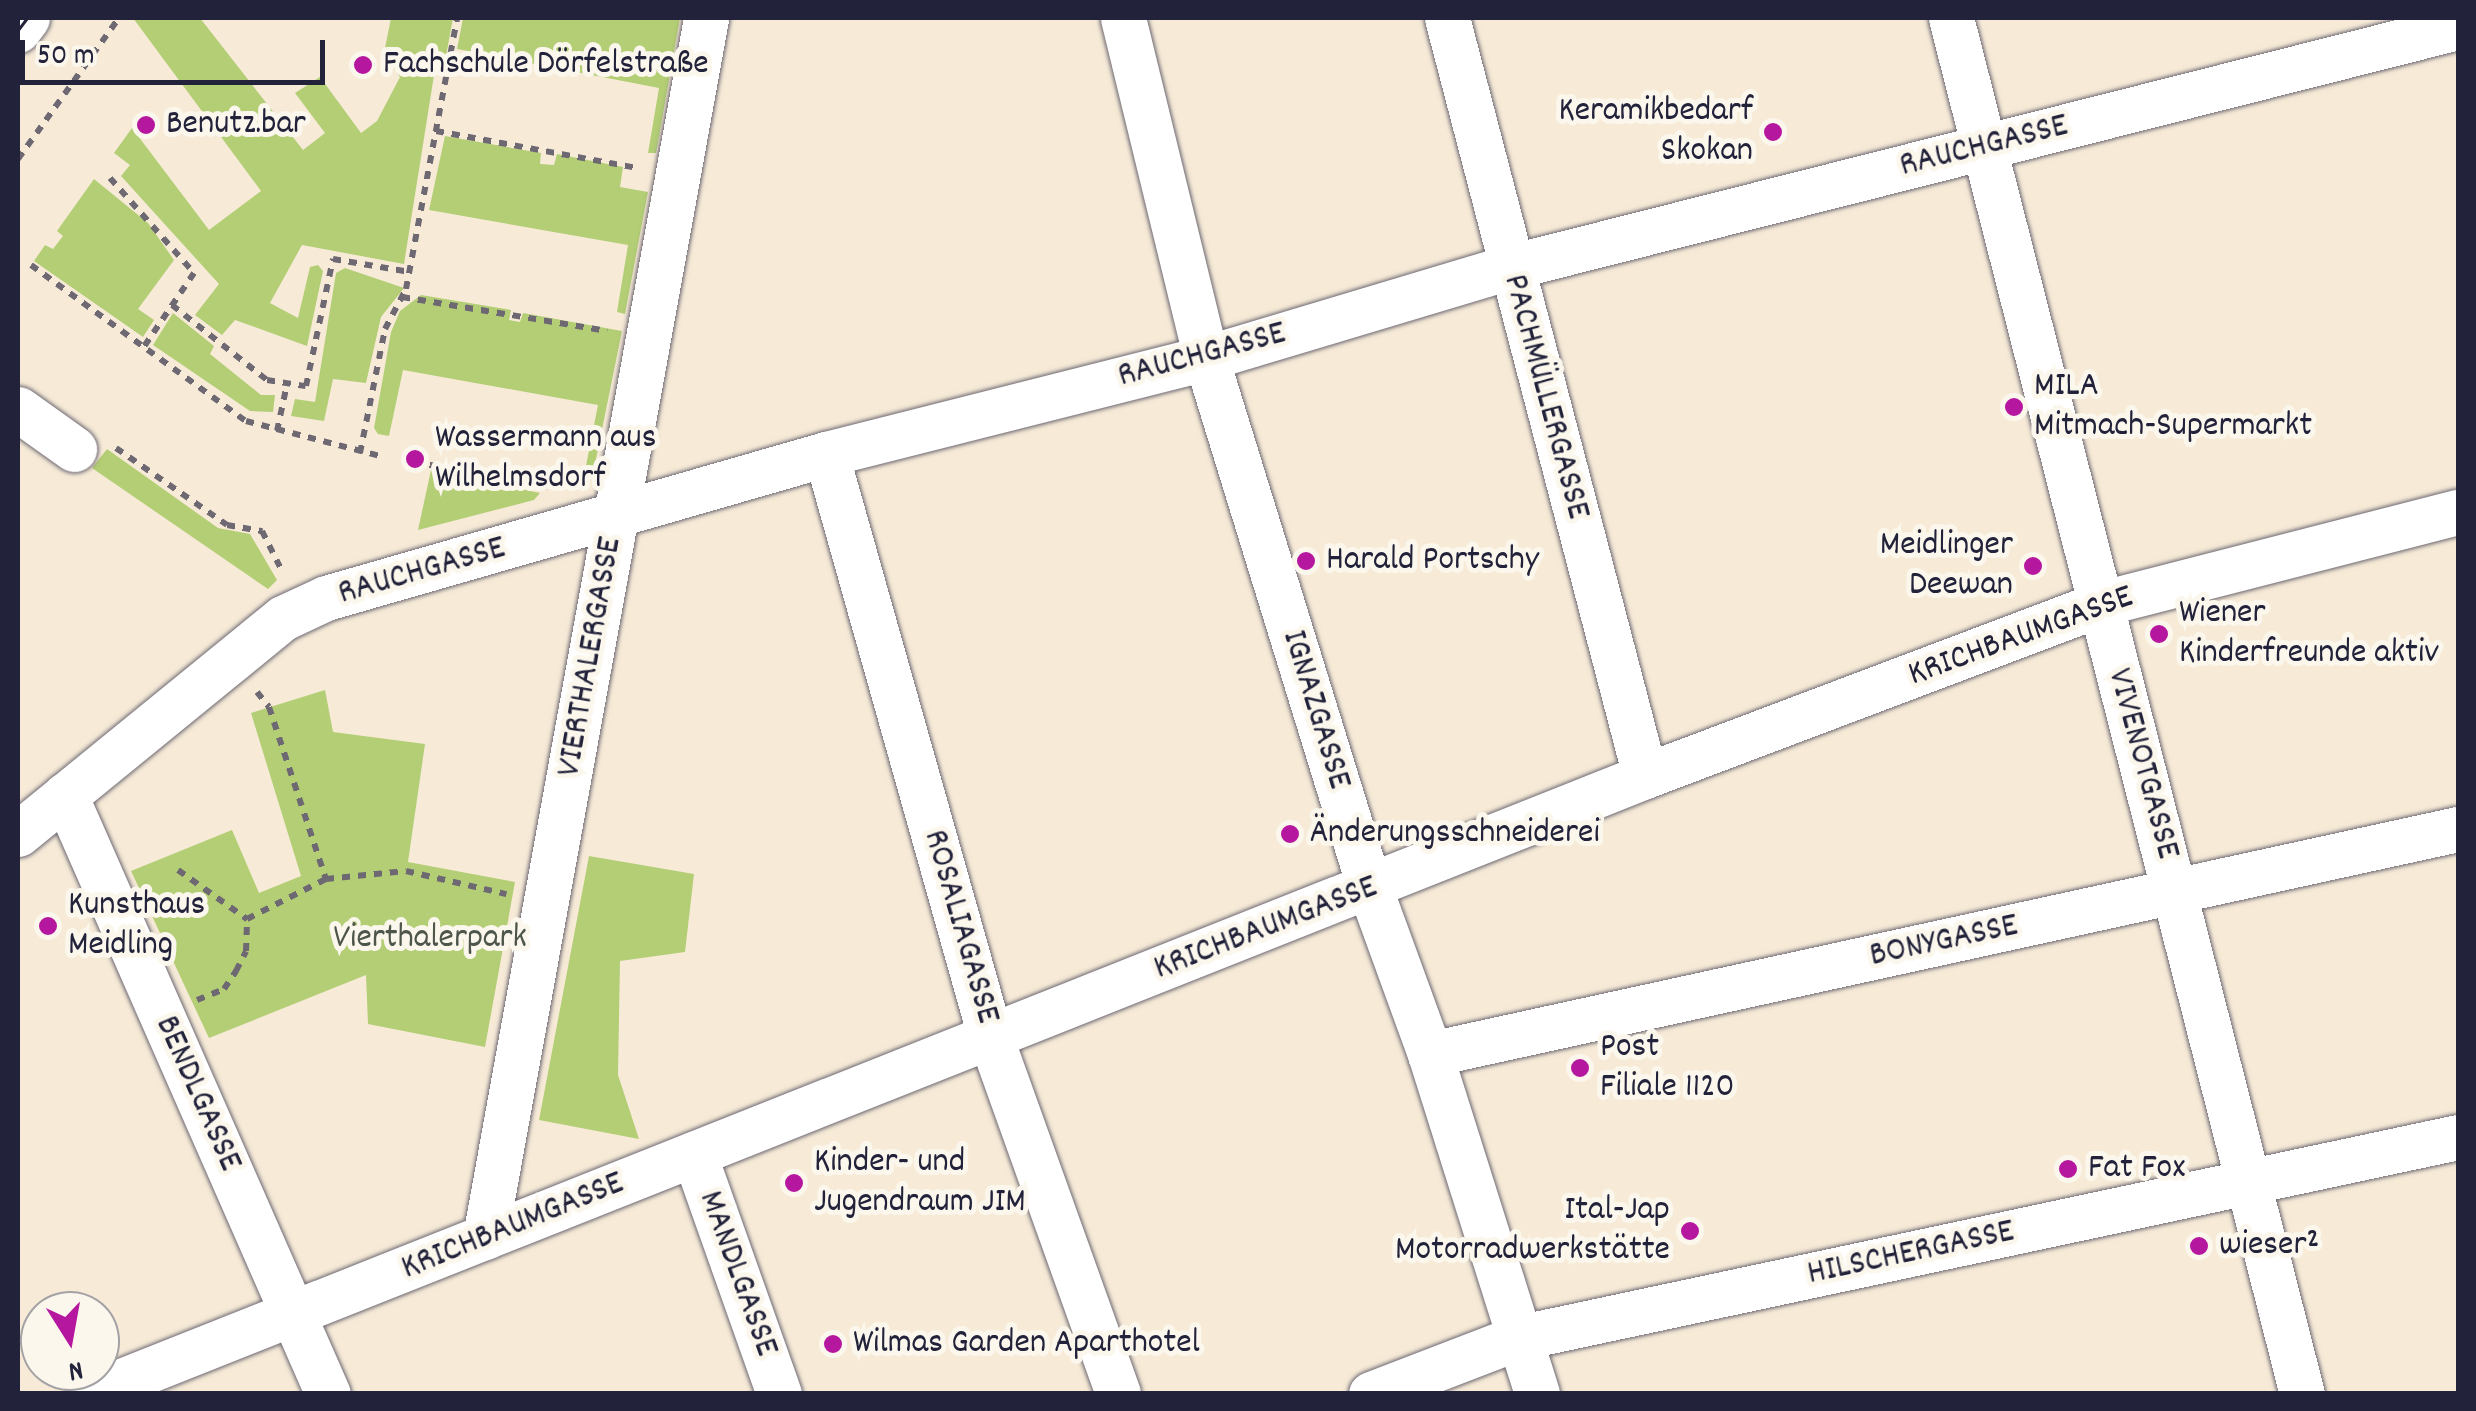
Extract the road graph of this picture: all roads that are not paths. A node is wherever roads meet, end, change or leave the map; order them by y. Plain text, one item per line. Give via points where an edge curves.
1 (27, 18) edge
2 (706, 18) edge
3 (1123, 18) edge
4 (1448, 18) edge
5 (1950, 18) edge
6 (2458, 27) edge
7 (18, 30) edge
8 (1982, 147) junction
9 (1510, 267) junction
10 (1206, 358) junction
11 (18, 409) edge
12 (74, 449) road end
13 (826, 454) junction
14 (2458, 512) edge
15 (616, 517) junction
16 (2099, 604) junction
17 (1645, 776) junction
18 (66, 795) junction
19 (2458, 829) edge
20 (18, 834) edge
21 (1370, 889) junction
22 (2176, 891) junction
23 (990, 1036) junction
24 (1430, 1054) junction
25 (2458, 1136) edge
26 (694, 1154) junction
27 (2250, 1182) junction
28 (485, 1238) junction
29 (294, 1314) junction
30 (1517, 1338) junction
31 (89, 1394) edge
32 (328, 1394) edge
33 (779, 1394) edge
34 (1118, 1394) edge
35 (1371, 1394) edge
36 (1537, 1394) edge
37 (2302, 1394) edge

1 - 7 street
2 - 15 street, VIERTHALERGASSE
3 - 10 street, IGNAZGASSE
4 - 9 street, PACHMÜLLERGASSE
5 - 8 street, VIVENOTGASSE
6 - 8 street, RAUCHGASSE
8 - 9 street, RAUCHGASSE
8 - 16 street, VIVENOTGASSE
9 - 10 street, RAUCHGASSE
9 - 17 street, PACHMÜLLERGASSE
10 - 13 street, RAUCHGASSE
10 - 21 street, IGNAZGASSE
11 - 12 street
13 - 15 street, RAUCHGASSE
13 - 23 street, ROSALIAGASSE
14 - 16 street, KRICHBAUMGASSE
15 - 18 street, RAUCHGASSE via 326,598 283,618
15 - 28 street, VIERTHALERGASSE
16 - 17 street, KRICHBAUMGASSE
16 - 22 street, VIVENOTGASSE
17 - 21 street, KRICHBAUMGASSE
18 - 20 street, RAUCHGASSE
18 - 29 street, BENDLGASSE
19 - 22 street, BONYGASSE
21 - 23 street, KRICHBAUMGASSE
21 - 24 street, IGNAZGASSE
22 - 24 street, BONYGASSE
22 - 27 street, VIVENOTGASSE
23 - 26 street, KRICHBAUMGASSE
23 - 34 street, ROSALIAGASSE
24 - 30 street, IGNAZGASSE
25 - 27 street, HILSCHERGASSE
26 - 28 street, KRICHBAUMGASSE
26 - 33 street, MANDLGASSE
27 - 30 street, HILSCHERGASSE
27 - 37 street, VIVENOTGASSE
28 - 29 street, KRICHBAUMGASSE
29 - 31 street, KRICHBAUMGASSE
29 - 32 street, BENDLGASSE
30 - 35 street, HILSCHERGASSE
30 - 36 street, IGNAZGASSE

